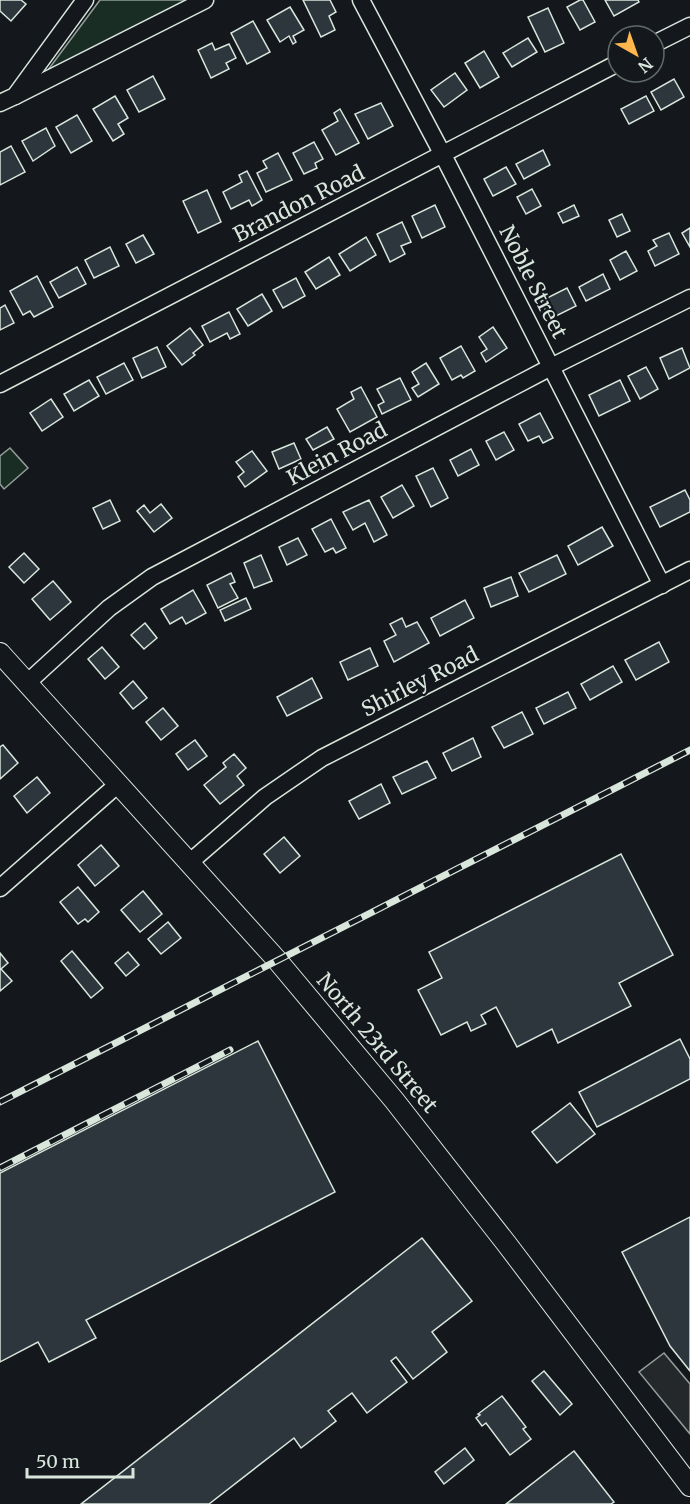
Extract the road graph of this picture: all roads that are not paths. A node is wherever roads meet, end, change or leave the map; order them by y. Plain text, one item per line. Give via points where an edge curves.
1 (85, 0) edge
2 (205, 0) edge
3 (362, 0) edge
4 (690, 26) edge
5 (666, 38) edge
6 (606, 69) edge
7 (7, 99) edge
8 (443, 155) junction
9 (690, 298) edge
10 (551, 367) junction
11 (0, 384) edge
12 (690, 570) edge
13 (662, 585) junction
14 (0, 653) edge
15 (27, 683) junction
16 (117, 785) junction
17 (189, 863) junction
18 (0, 888) edge
19 (690, 1486) edge

1 - 7 street
2 - 7 street
3 - 8 street, Noble Street
4 - 5 street
6 - 8 street, Brandon Road
8 - 10 street, Noble Street
8 - 11 street, Brandon Road
9 - 10 street, Klein Road
10 - 13 street, Noble Street
10 - 15 street, Klein Road via 152,577 109,608
12 - 13 street, Shirley Road
13 - 17 street, Shirley Road via 322,758 265,797
14 - 15 main road, North 23rd Street
15 - 16 main road, North 23rd Street
16 - 17 main road, North 23rd Street
16 - 18 street
17 - 19 main road, North 23rd Street via 277,960 394,1100

